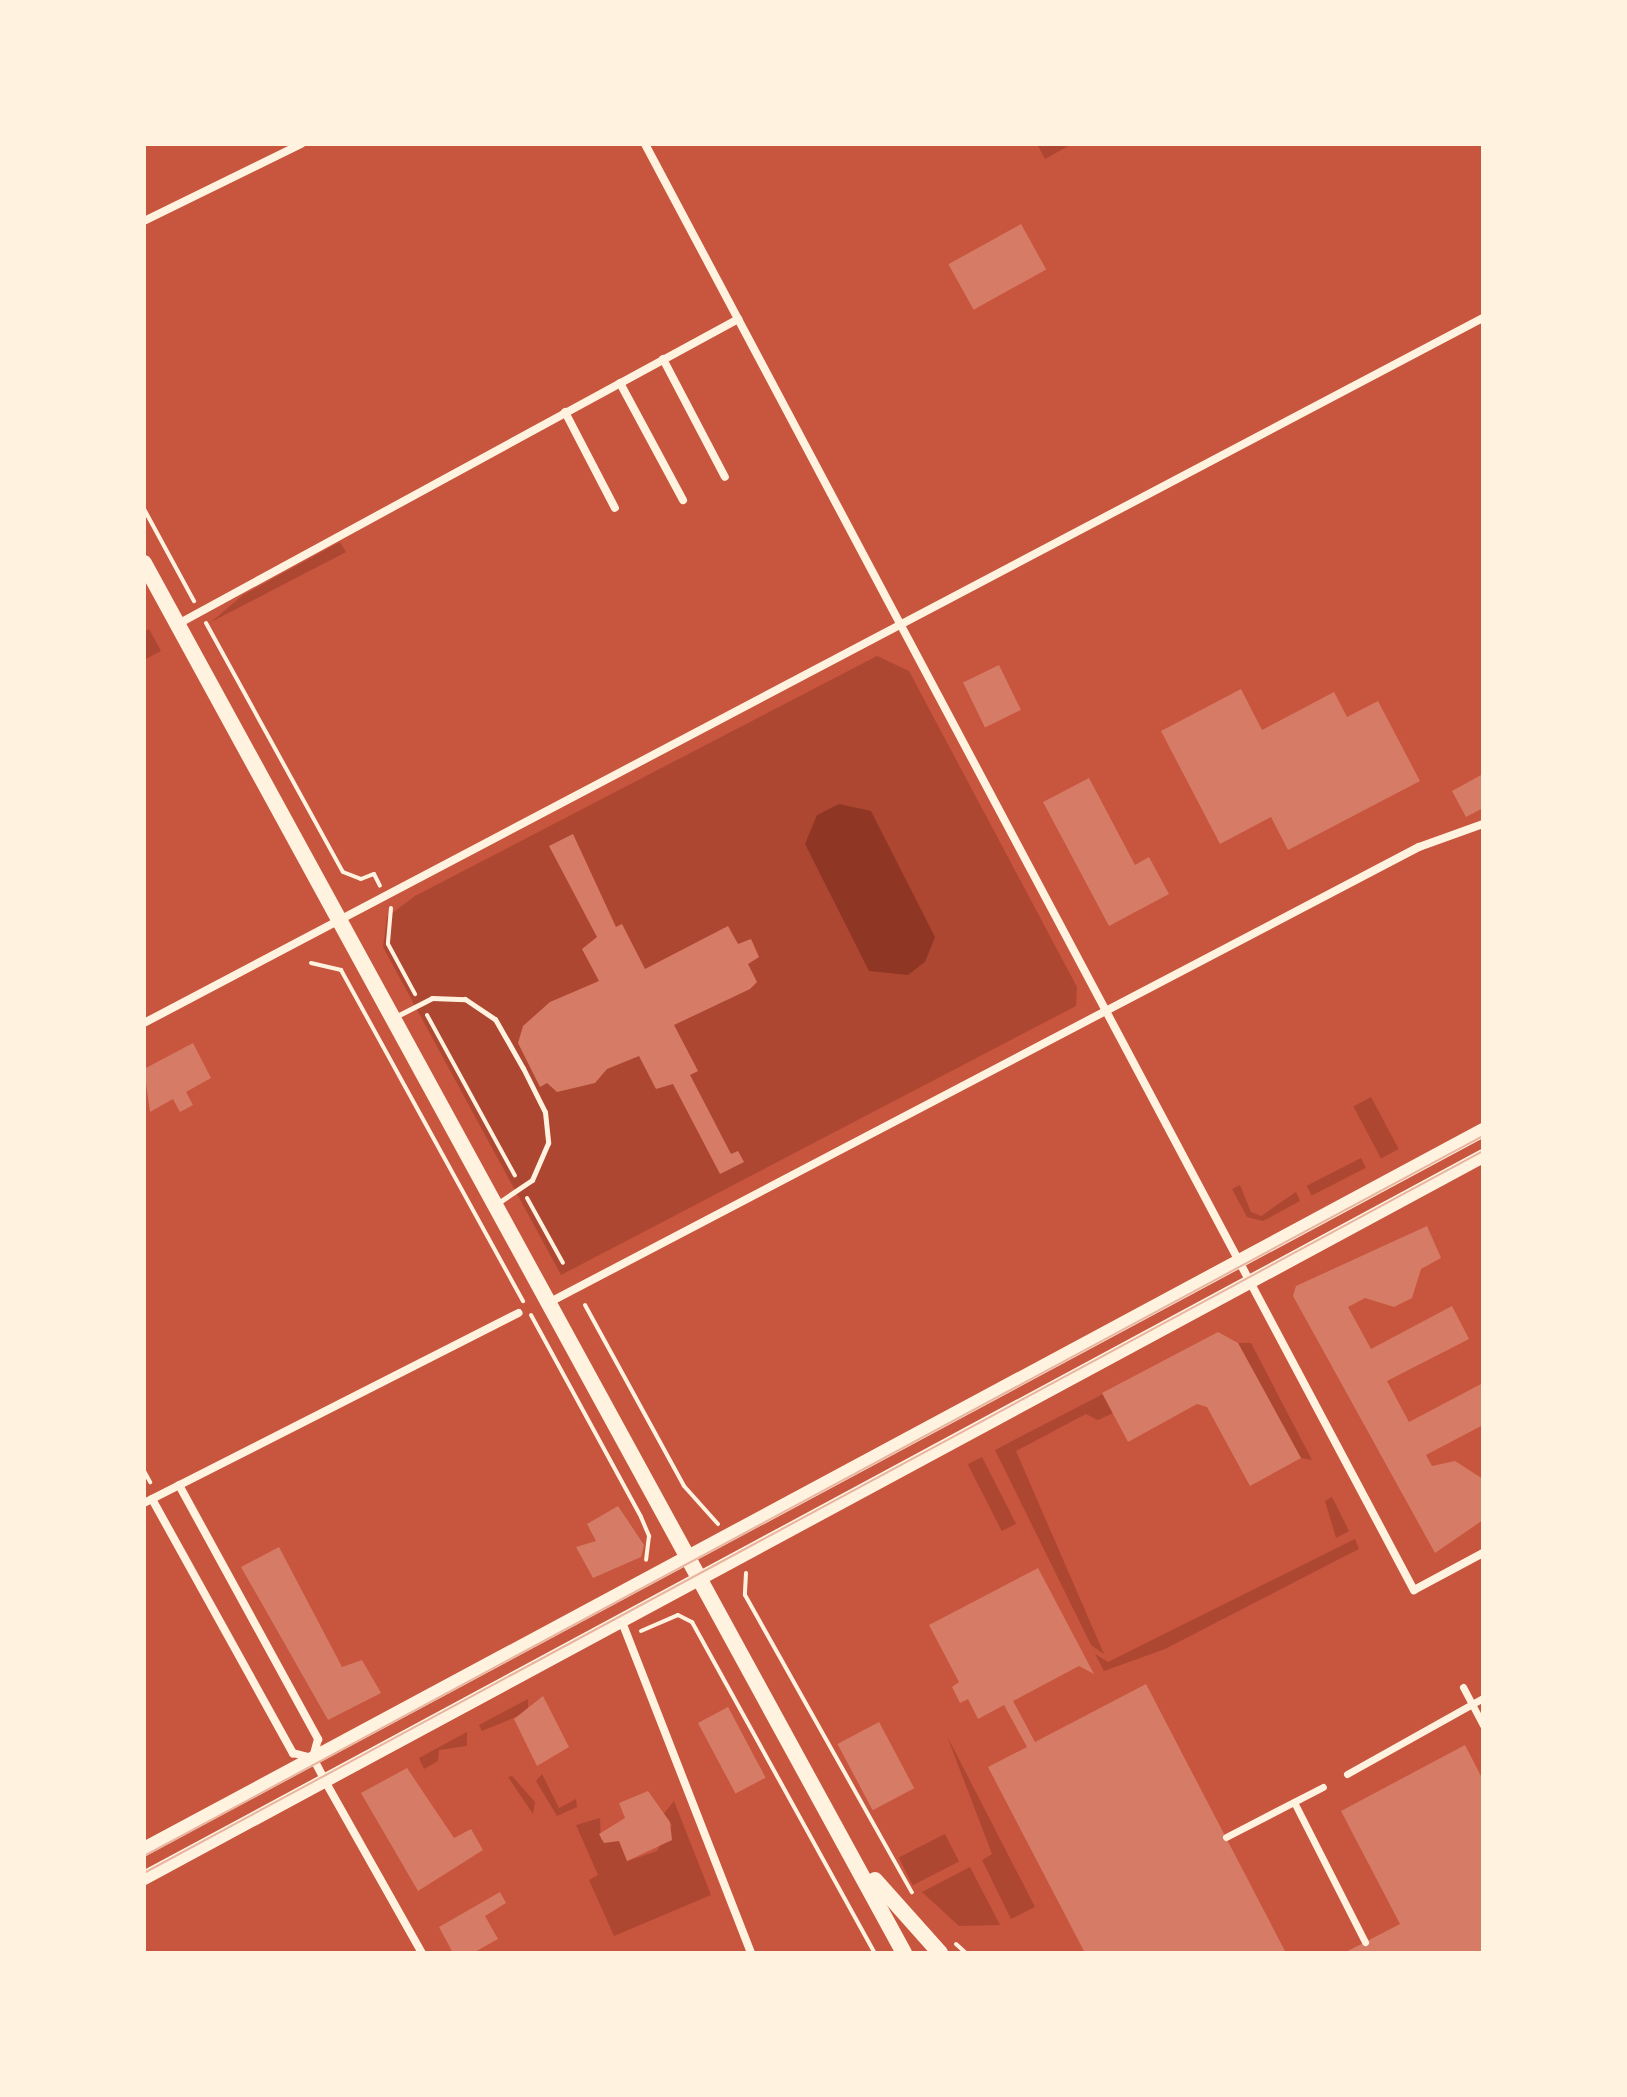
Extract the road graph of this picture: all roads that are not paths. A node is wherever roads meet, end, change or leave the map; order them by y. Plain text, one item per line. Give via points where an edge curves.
1 (301, 144) edge
2 (645, 144) edge
3 (144, 221) edge
4 (1483, 318) edge
5 (738, 319) junction
6 (663, 359) junction
7 (620, 383) junction
8 (565, 412) junction
9 (725, 477) dead end
10 (683, 500) dead end
11 (615, 508) dead end
12 (144, 563) edge
13 (178, 624) junction
14 (899, 625) junction
15 (1483, 824) edge
16 (343, 920) junction
17 (1106, 1014) junction
18 (396, 1017) junction
19 (144, 1023) edge
20 (1483, 1130) edge
21 (1483, 1156) edge
22 (498, 1203) junction
23 (1240, 1261) junction
24 (1251, 1282) junction
25 (550, 1302) junction
26 (519, 1313) dead end
27 (179, 1485) junction
28 (148, 1501) edge
29 (1483, 1553) edge
30 (690, 1555) junction
31 (704, 1580) junction
32 (622, 1622) junction
33 (1463, 1687) dead end
34 (1483, 1698) edge
35 (1473, 1707) junction
36 (1483, 1725) edge
37 (313, 1758) junction
38 (1347, 1774) dead end
39 (325, 1781) junction
40 (1323, 1787) dead end
41 (1294, 1802) junction
42 (1226, 1837) dead end
43 (144, 1849) edge
44 (862, 1865) junction
45 (144, 1878) edge
46 (1365, 1942) dead end
47 (422, 1953) edge
48 (751, 1953) edge
49 (904, 1953) edge
50 (940, 1953) edge

1 - 3 street
2 - 5 street
4 - 14 street
5 - 6 street
5 - 14 street
6 - 7 street
6 - 9 street
7 - 8 street
7 - 10 street
8 - 11 street
8 - 13 street
12 - 13 main road
13 - 16 main road
14 - 16 street
14 - 17 street
15 - 17 street via 1419,847
16 - 18 main road
16 - 19 street
17 - 23 street
17 - 25 street
18 - 22 main road
18 - 22 lane via 420,1003 465,999 504,1034 548,1124 543,1162 522,1189
20 - 23 street
21 - 24 street
22 - 25 main road
23 - 24 street
23 - 30 street
24 - 29 street via 1414,1590
24 - 31 street
25 - 30 main road
26 - 27 street
27 - 28 street
27 - 37 street via 318,1739
28 - 37 street via 293,1753
30 - 31 main road
30 - 37 street
31 - 32 street
31 - 44 main road
32 - 39 street
32 - 48 street
33 - 35 street
34 - 35 street
35 - 36 street
35 - 38 street
37 - 39 street
37 - 43 street
39 - 45 street
39 - 47 street
40 - 41 street
41 - 42 street
41 - 46 street
44 - 49 main road
44 - 50 main road

